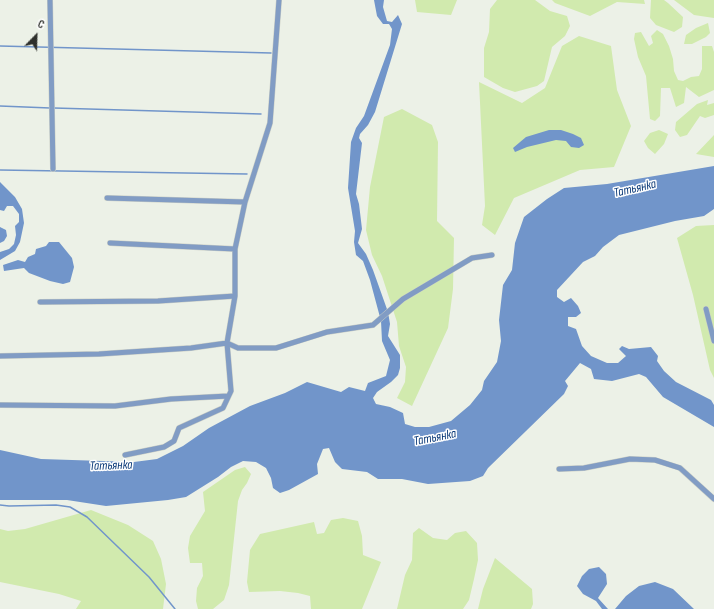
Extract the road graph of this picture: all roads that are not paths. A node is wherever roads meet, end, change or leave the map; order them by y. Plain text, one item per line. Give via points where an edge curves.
1 (50, 0) edge
2 (278, 0) edge
3 (53, 169) dead end
4 (107, 198) dead end
5 (245, 202) junction
6 (110, 243) dead end
7 (235, 249) junction
8 (492, 255) dead end
9 (235, 296) junction
10 (40, 302) dead end
11 (706, 309) dead end
12 (714, 341) edge
13 (227, 343) junction
14 (0, 356) edge
15 (228, 396) junction
16 (0, 405) edge
17 (125, 455) dead end
18 (559, 469) dead end
19 (714, 499) edge

1 - 3 street
2 - 5 street via 270,123
4 - 5 street
5 - 7 street
6 - 7 street
7 - 9 street
8 - 13 street via 472,258 403,299 373,325 327,332 276,348 238,348
9 - 10 street via 158,301
9 - 13 street
11 - 12 street
13 - 14 street via 98,354
13 - 15 street via 231,391
15 - 16 street via 171,399 115,406
15 - 17 street via 223,408 179,428 174,441 164,447
18 - 19 street via 584,468 630,459 655,460 680,468

